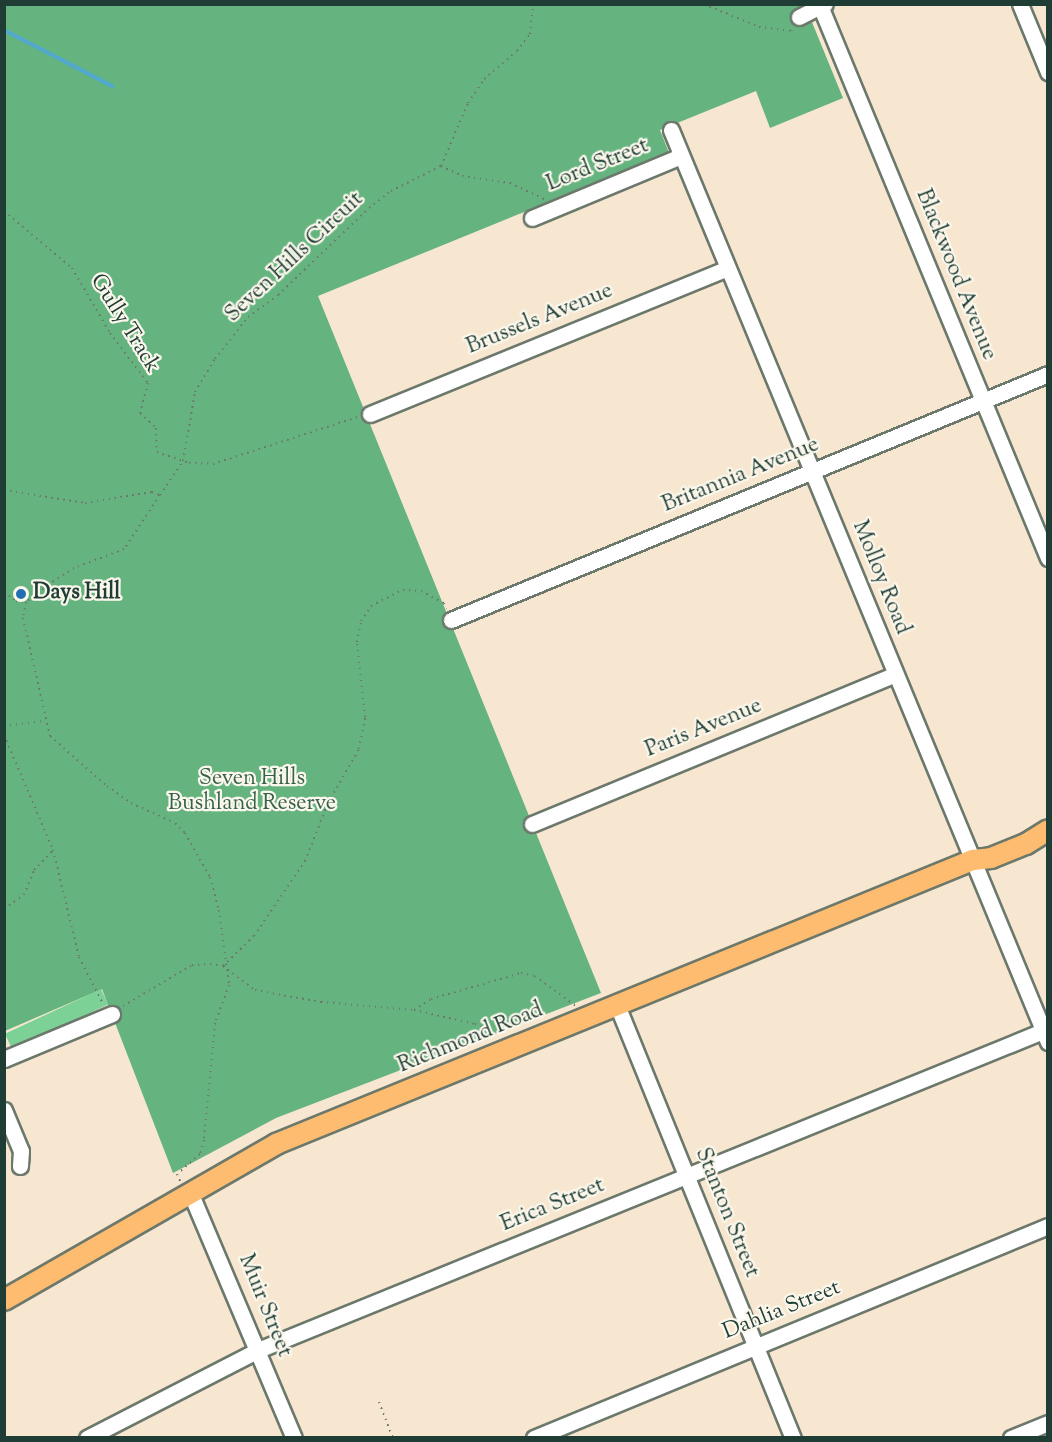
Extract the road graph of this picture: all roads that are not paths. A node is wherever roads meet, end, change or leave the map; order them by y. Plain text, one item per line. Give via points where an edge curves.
1 (1020, 4) edge
2 (823, 6) edge
3 (796, 11) edge
4 (1047, 72) edge
5 (671, 130) dead end
6 (681, 156) junction
7 (532, 218) dead end
8 (727, 268) junction
9 (1047, 374) edge
10 (982, 400) junction
11 (370, 414) road end
12 (812, 470) junction
13 (1047, 558) edge
14 (451, 620) road end
15 (894, 675) junction
16 (531, 824) dead end
17 (1046, 830) edge
18 (974, 860) junction
19 (617, 1005) junction
20 (112, 1014) road end
21 (1045, 1036) edge
22 (4, 1059) edge
23 (4, 1110) edge
24 (20, 1166) dead end
25 (686, 1176) junction
26 (190, 1192) junction
27 (1047, 1226) edge
28 (4, 1300) edge
29 (756, 1346) junction
30 (258, 1350) junction
31 (1047, 1422) edge
32 (87, 1437) edge
33 (294, 1437) edge
34 (534, 1437) edge
35 (793, 1437) edge
36 (1011, 1437) edge

1 - 4 street
2 - 3 street, Blackwood Avenue
2 - 10 street, Blackwood Avenue
5 - 6 street, Molloy Road
6 - 7 street, Lord Street
6 - 8 street, Molloy Road
8 - 11 street, Brussels Avenue
8 - 12 street, Molloy Road
9 - 10 street, Britannia Avenue
10 - 12 street, Britannia Avenue
10 - 13 street, Blackwood Avenue
12 - 14 street, Britannia Avenue
12 - 15 street, Molloy Road
15 - 16 street, Paris Avenue
15 - 18 street, Molloy Road
17 - 18 main road, Richmond Road via 1004,841
18 - 19 main road, Richmond Road
18 - 21 street, Molloy Road
19 - 25 street, Stanton Street
19 - 26 main road, Richmond Road via 276,1143
20 - 22 street
21 - 25 street, Erica Street
23 - 24 street via 21,1151
25 - 29 street, Stanton Street
25 - 30 street, Erica Street
26 - 28 main road, Richmond Road
26 - 30 street, Muir Street
27 - 29 street, Dahlia Street
29 - 34 street, Dahlia Street
29 - 35 street, Stanton Street
30 - 32 street, Erica Street
30 - 33 street, Muir Street
31 - 36 street

